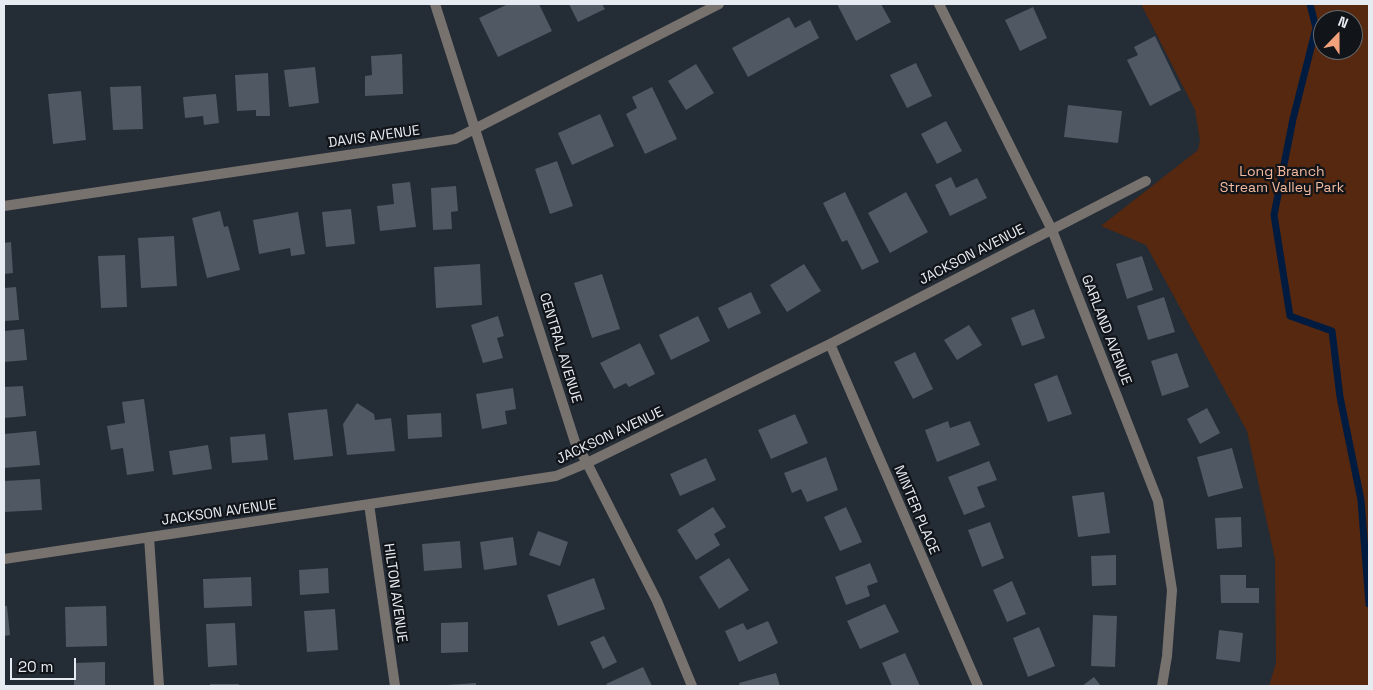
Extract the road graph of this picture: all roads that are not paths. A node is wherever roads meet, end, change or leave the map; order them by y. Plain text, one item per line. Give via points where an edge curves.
1 (435, 4) edge
2 (720, 4) edge
3 (939, 4) edge
4 (476, 128) junction
5 (1146, 181) dead end
6 (4, 206) edge
7 (1052, 230) junction
8 (830, 344) junction
9 (587, 463) junction
10 (369, 504) junction
11 (149, 537) junction
12 (4, 559) edge
13 (159, 686) edge
14 (395, 686) edge
15 (692, 686) edge
16 (978, 686) edge
17 (1162, 686) edge

1 - 4 street, CENTRAL AVENUE
2 - 4 street, DAVIS AVENUE
3 - 7 street, GARLAND AVENUE
4 - 6 street, DAVIS AVENUE via 455,139
4 - 9 street, CENTRAL AVENUE via 575,442
5 - 7 street, JACKSON AVENUE
7 - 8 street, JACKSON AVENUE
7 - 17 street, GARLAND AVENUE via 1158,501 1172,590
8 - 9 street, JACKSON AVENUE
8 - 16 street, MINTER PLACE
9 - 10 street, JACKSON AVENUE via 556,476
9 - 15 street, CENTRAL AVENUE via 657,601
10 - 11 street, JACKSON AVENUE
10 - 14 street, HILTON AVENUE
11 - 12 street, JACKSON AVENUE
11 - 13 street

